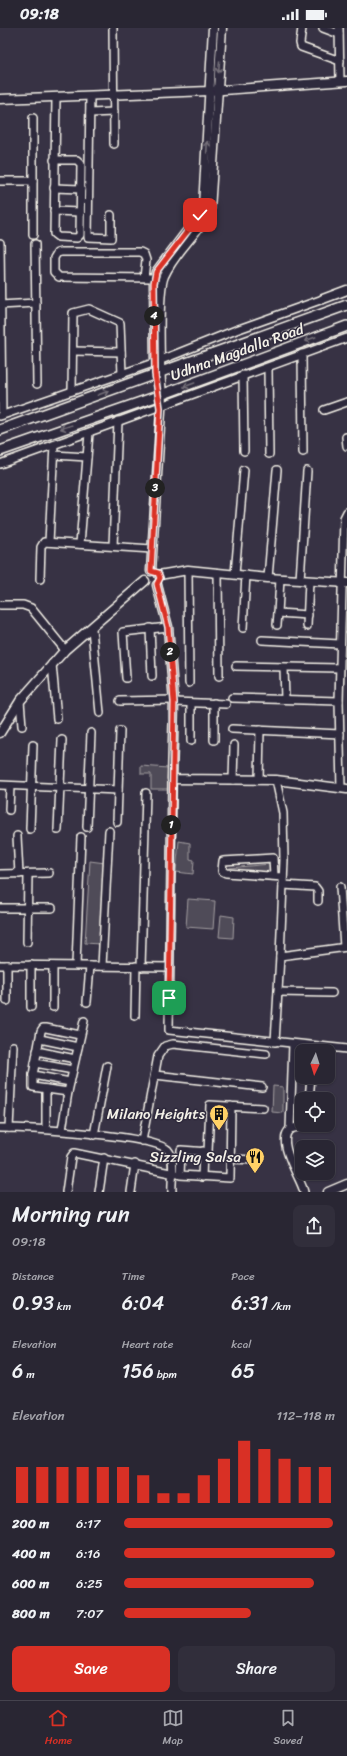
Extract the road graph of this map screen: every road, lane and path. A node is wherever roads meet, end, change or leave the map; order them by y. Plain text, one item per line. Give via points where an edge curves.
1 (113, 28) edge
2 (214, 28) edge
3 (222, 28) edge
4 (302, 28) edge
5 (323, 28) edge
6 (339, 31) edge
7 (340, 61) junction
8 (344, 81) edge
9 (213, 91) junction
10 (114, 94) junction
11 (90, 96) junction
12 (0, 98) edge
13 (56, 98) junction
14 (114, 112) junction
15 (90, 113) junction
16 (33, 118) dead end
17 (114, 144) dead end
18 (54, 160) junction
19 (0, 181) edge
20 (33, 181) junction
21 (54, 188) junction
22 (81, 189) junction
23 (54, 211) junction
24 (80, 212) junction
25 (111, 215) dead end
26 (33, 235) dead end
27 (0, 243) edge
28 (35, 244) dead end
29 (144, 278) junction
30 (154, 278) junction
31 (347, 290) edge
32 (323, 299) joint
33 (36, 303) junction
34 (0, 304) edge
35 (347, 305) edge
36 (347, 326) edge
37 (347, 338) edge
38 (73, 351) junction
39 (121, 352) junction
40 (302, 354) junction
41 (158, 361) junction
42 (268, 368) junction
43 (157, 372) junction
44 (122, 374) junction
45 (243, 376) junction
46 (37, 384) dead end
47 (72, 391) junction
48 (160, 396) junction
49 (347, 402) edge
50 (160, 408) junction
51 (324, 410) dead end
52 (1, 415) edge
53 (118, 421) junction
54 (0, 430) edge
55 (89, 433) junction
56 (346, 437) edge
57 (54, 445) junction
58 (347, 446) edge
59 (0, 451) edge
60 (244, 451) dead end
61 (303, 452) dead end
62 (269, 454) dead end
63 (54, 455) junction
64 (87, 457) junction
65 (0, 464) edge
66 (244, 470) dead end
67 (277, 470) dead end
68 (308, 471) dead end
69 (347, 512) edge
70 (49, 542) junction
71 (80, 544) junction
72 (112, 546) junction
73 (152, 549) junction
74 (188, 570) junction
75 (151, 571) junction
76 (218, 572) junction
77 (235, 574) junction
78 (159, 575) junction
79 (246, 575) junction
80 (268, 578) junction
81 (280, 579) junction
82 (40, 580) dead end
83 (300, 580) junction
84 (145, 581) junction
85 (309, 581) junction
86 (345, 583) edge
87 (157, 584) junction
88 (0, 605) edge
89 (278, 613) junction
90 (308, 615) junction
91 (277, 625) dead end
92 (307, 626) dead end
93 (168, 627) junction
94 (150, 628) junction
95 (243, 628) dead end
96 (92, 629) junction
97 (262, 640) dead end
98 (340, 644) junction
99 (65, 650) junction
100 (52, 664) junction
101 (342, 665) edge
102 (236, 666) dead end
103 (284, 668) junction
104 (152, 676) dead end
105 (219, 676) dead end
106 (126, 678) dead end
107 (339, 683) junction
108 (347, 683) edge
109 (189, 684) dead end
110 (232, 698) dead end
111 (285, 699) junction
112 (20, 701) junction
113 (120, 701) dead end
114 (174, 701) junction
115 (339, 701) junction
116 (191, 703) junction
117 (214, 703) junction
118 (226, 704) dead end
119 (100, 713) dead end
120 (339, 713) junction
121 (347, 714) edge
122 (57, 719) dead end
123 (22, 726) dead end
124 (232, 729) dead end
125 (260, 730) junction
126 (120, 731) dead end
127 (0, 733) edge
128 (91, 733) dead end
129 (340, 734) junction
130 (62, 740) dead end
131 (214, 740) dead end
132 (191, 741) dead end
133 (33, 745) dead end
134 (234, 745) dead end
135 (343, 755) edge
136 (172, 780) junction
137 (233, 780) junction
138 (259, 780) junction
139 (276, 780) junction
140 (0, 786) edge
141 (10, 786) junction
142 (31, 787) junction
143 (60, 788) junction
144 (344, 788) edge
145 (88, 789) junction
146 (118, 790) junction
147 (146, 793) dead end
148 (9, 810) dead end
149 (117, 822) dead end
150 (87, 827) dead end
151 (30, 829) dead end
152 (58, 830) dead end
153 (109, 831) dead end
154 (17, 836) dead end
155 (81, 837) dead end
156 (0, 874) edge
157 (19, 874) junction
158 (28, 874) junction
159 (49, 874) dead end
160 (274, 876) junction
161 (283, 881) junction
162 (340, 887) dead end
163 (318, 901) dead end
164 (0, 908) edge
165 (28, 908) junction
166 (52, 908) dead end
167 (27, 942) dead end
168 (345, 947) edge
169 (280, 956) junction
170 (4, 965) edge
171 (31, 965) junction
172 (76, 965) junction
173 (53, 966) junction
174 (90, 966) junction
175 (102, 966) junction
176 (139, 966) junction
177 (170, 967) junction
178 (278, 992) junction
179 (332, 993) dead end
180 (7, 1001) dead end
181 (87, 1002) dead end
182 (31, 1007) dead end
183 (53, 1007) dead end
184 (135, 1016) dead end
185 (84, 1021) dead end
186 (80, 1035) junction
187 (40, 1039) junction
188 (275, 1042) junction
189 (294, 1044) joint
190 (13, 1046) dead end
191 (78, 1047) junction
192 (335, 1049) edge
193 (347, 1050) edge
194 (37, 1051) junction
195 (266, 1054) dead end
196 (75, 1059) junction
197 (35, 1063) junction
198 (107, 1066) dead end
199 (73, 1070) junction
200 (33, 1075) junction
201 (155, 1075) junction
202 (70, 1082) junction
203 (262, 1087) dead end
204 (46, 1089) junction
205 (68, 1092) junction
206 (230, 1106) junction
207 (263, 1108) dead end
208 (0, 1128) edge
209 (9, 1128) junction
210 (295, 1128) edge
211 (46, 1129) junction
212 (290, 1129) junction
213 (62, 1130) junction
214 (94, 1135) junction
215 (142, 1141) junction
216 (203, 1152) junction
217 (104, 1158) junction
218 (230, 1159) junction
219 (257, 1160) dead end
220 (134, 1164) junction
221 (171, 1173) junction
222 (180, 1175) junction
223 (202, 1177) junction
224 (347, 1184) edge
225 (66, 1192) edge
226 (99, 1192) edge
227 (131, 1192) edge
228 (172, 1192) edge
229 (304, 1192) edge
230 (328, 1192) edge

1 - 10 street
2 - 9 street
3 -> 9 street
4 - 7 street via 301,47
5 - 6 street
6 - 7 street
7 - 8 street
8 - 9 street
9 - 10 street
30 -> 9 street via 200,215 203,207
9 - 41 street via 210,206 204,220 163,279
10 - 11 street
10 - 14 street
11 - 13 street
11 - 15 street
12 - 13 street
13 - 18 street
14 - 15 street
14 - 17 street
15 - 25 street via 88,237 111,238
16 - 20 street
18 - 21 street
18 - 22 street via 80,162
19 - 20 street
20 - 26 street
21 - 22 street
21 - 23 street
22 - 24 street
23 - 24 street
23 - 24 street via 55,236 77,238 80,235
27 - 34 street
28 - 33 street
29 - 29 street via 59,277 54,272 54,258 61,252 140,252 146,260
29 - 30 street
30 - 41 street
31 - 32 street
32 - 41 street
33 - 34 street
33 - 46 street
34 - 52 street
35 - 43 main road, Udhna Magdalla Road
36 -> 48 main road, Udhna Magdalla Road
37 - 40 street
38 - 39 street
38 - 39 street via 73,313 88,309 120,322
38 - 47 street
39 - 44 street
40 - 42 street
40 - 61 street
41 - 43 street
41 - 44 street
42 - 45 street
42 - 62 street
43 - 48 street
54 -> 43 main road, Udhna Magdalla Road
44 - 47 street
45 - 50 street
45 - 60 street
47 - 52 street
48 - 50 street
48 -> 59 main road, Udhna Magdalla Road
49 - 51 street
50 - 53 street
50 - 73 street
53 - 55 street
53 - 72 street
55 - 57 street
55 - 64 street
56 - 58 street
57 - 63 street
57 - 65 street
63 - 64 street
63 - 70 street
64 - 71 street
66 - 77 street
67 - 80 street
68 - 83 street
69 - 86 street via 344,518
70 - 71 street
70 - 82 street via 44,542 41,547
71 - 72 street
72 - 73 street
73 - 75 street
74 - 76 street
74 - 78 street
74 - 109 street
75 - 78 street
75 - 84 street via 146,574
76 - 77 street
76 - 105 street
77 - 79 street
78 - 87 street via 160,580
79 - 80 street
79 - 95 street
80 - 81 street
81 - 83 street
81 - 89 street
83 - 85 street
84 - 87 street via 150,586
84 - 96 street
85 - 86 street
85 - 90 street
86 - 98 street
87 - 93 street
88 - 99 street via 23,605 31,608
89 - 90 street
89 - 91 street
90 - 92 street
93 - 94 street
93 - 114 street
94 - 104 street
94 - 106 street via 123,632
96 - 99 street
96 - 119 street
97 - 98 street
98 - 101 street
99 - 100 street
100 - 112 street
100 - 122 street
101 - 103 street
101 - 107 street
102 - 103 street
103 - 111 street
107 - 108 street
107 - 115 street
110 - 111 street
111 - 115 street
112 - 123 street
112 - 127 street
113 - 114 street
114 - 116 street
114 - 136 street
115 - 120 street
116 - 117 street
116 - 132 street
117 - 118 street
117 - 131 street
120 - 121 street
120 - 129 street
124 - 125 street
125 - 129 street
125 - 138 street
126 - 146 street
128 - 145 street
129 - 135 street
130 - 143 street
133 - 142 street
134 - 137 street
135 - 144 street
136 - 137 street
136 - 177 street
137 - 138 street
138 - 139 street
139 - 144 street
139 - 161 street via 283,813
140 - 141 street
141 - 142 street
141 - 148 street
142 - 143 street
142 - 151 street
143 - 145 street
143 - 152 street
145 - 146 street
145 - 150 street
146 - 149 street
147 - 176 street
153 - 175 street
154 - 157 street
155 - 172 street
156 - 157 street
157 - 158 street
158 - 159 street
158 - 165 street
160 - 160 street via 226,874 222,871 223,861 273,858
160 - 161 street
161 - 163 street via 315,887 318,891
161 - 169 street
162 - 168 street
164 - 165 street
165 - 166 street
165 - 167 street
168 - 169 street
169 - 178 street
170 - 171 street
170 - 180 street
171 - 173 street
171 - 182 street
172 - 173 street
172 - 174 street
173 - 183 street
174 - 175 street
174 - 181 street
175 - 176 street
176 - 177 street
176 - 184 street
177 - 188 street via 169,1030
178 - 179 street
178 - 188 street
185 - 186 street
186 - 187 street via 43,1028
186 - 191 street
187 - 191 street
187 - 194 street
188 - 189 street
189 - 212 street
190 - 209 street
191 - 196 street
192 - 193 street
194 - 196 street
194 - 197 street
195 - 201 street via 168,1044 158,1056
196 - 199 street
197 - 199 street
197 - 200 street
198 - 214 street
199 - 202 street
200 - 202 street
200 - 204 street via 33,1087
201 - 203 street
201 - 215 street
202 - 205 street
204 - 205 street
204 - 211 street
205 - 213 street
206 - 207 street
206 - 216 street via 210,1105 208,1152
206 - 218 street
208 - 209 street
209 - 211 street
210 - 212 street
211 - 213 street
212 - 229 street via 286,1136 289,1158
213 - 214 street
214 - 215 street
215 - 221 street via 164,1147 169,1151 172,1158
216 - 222 street via 181,1150
216 - 223 street
217 - 220 street
217 - 225 street via 72,1154
217 - 226 street
218 - 219 street
218 - 223 street via 230,1178
220 - 221 street
220 - 227 street
221 - 222 street
221 - 228 street
222 - 223 street
224 - 230 street

